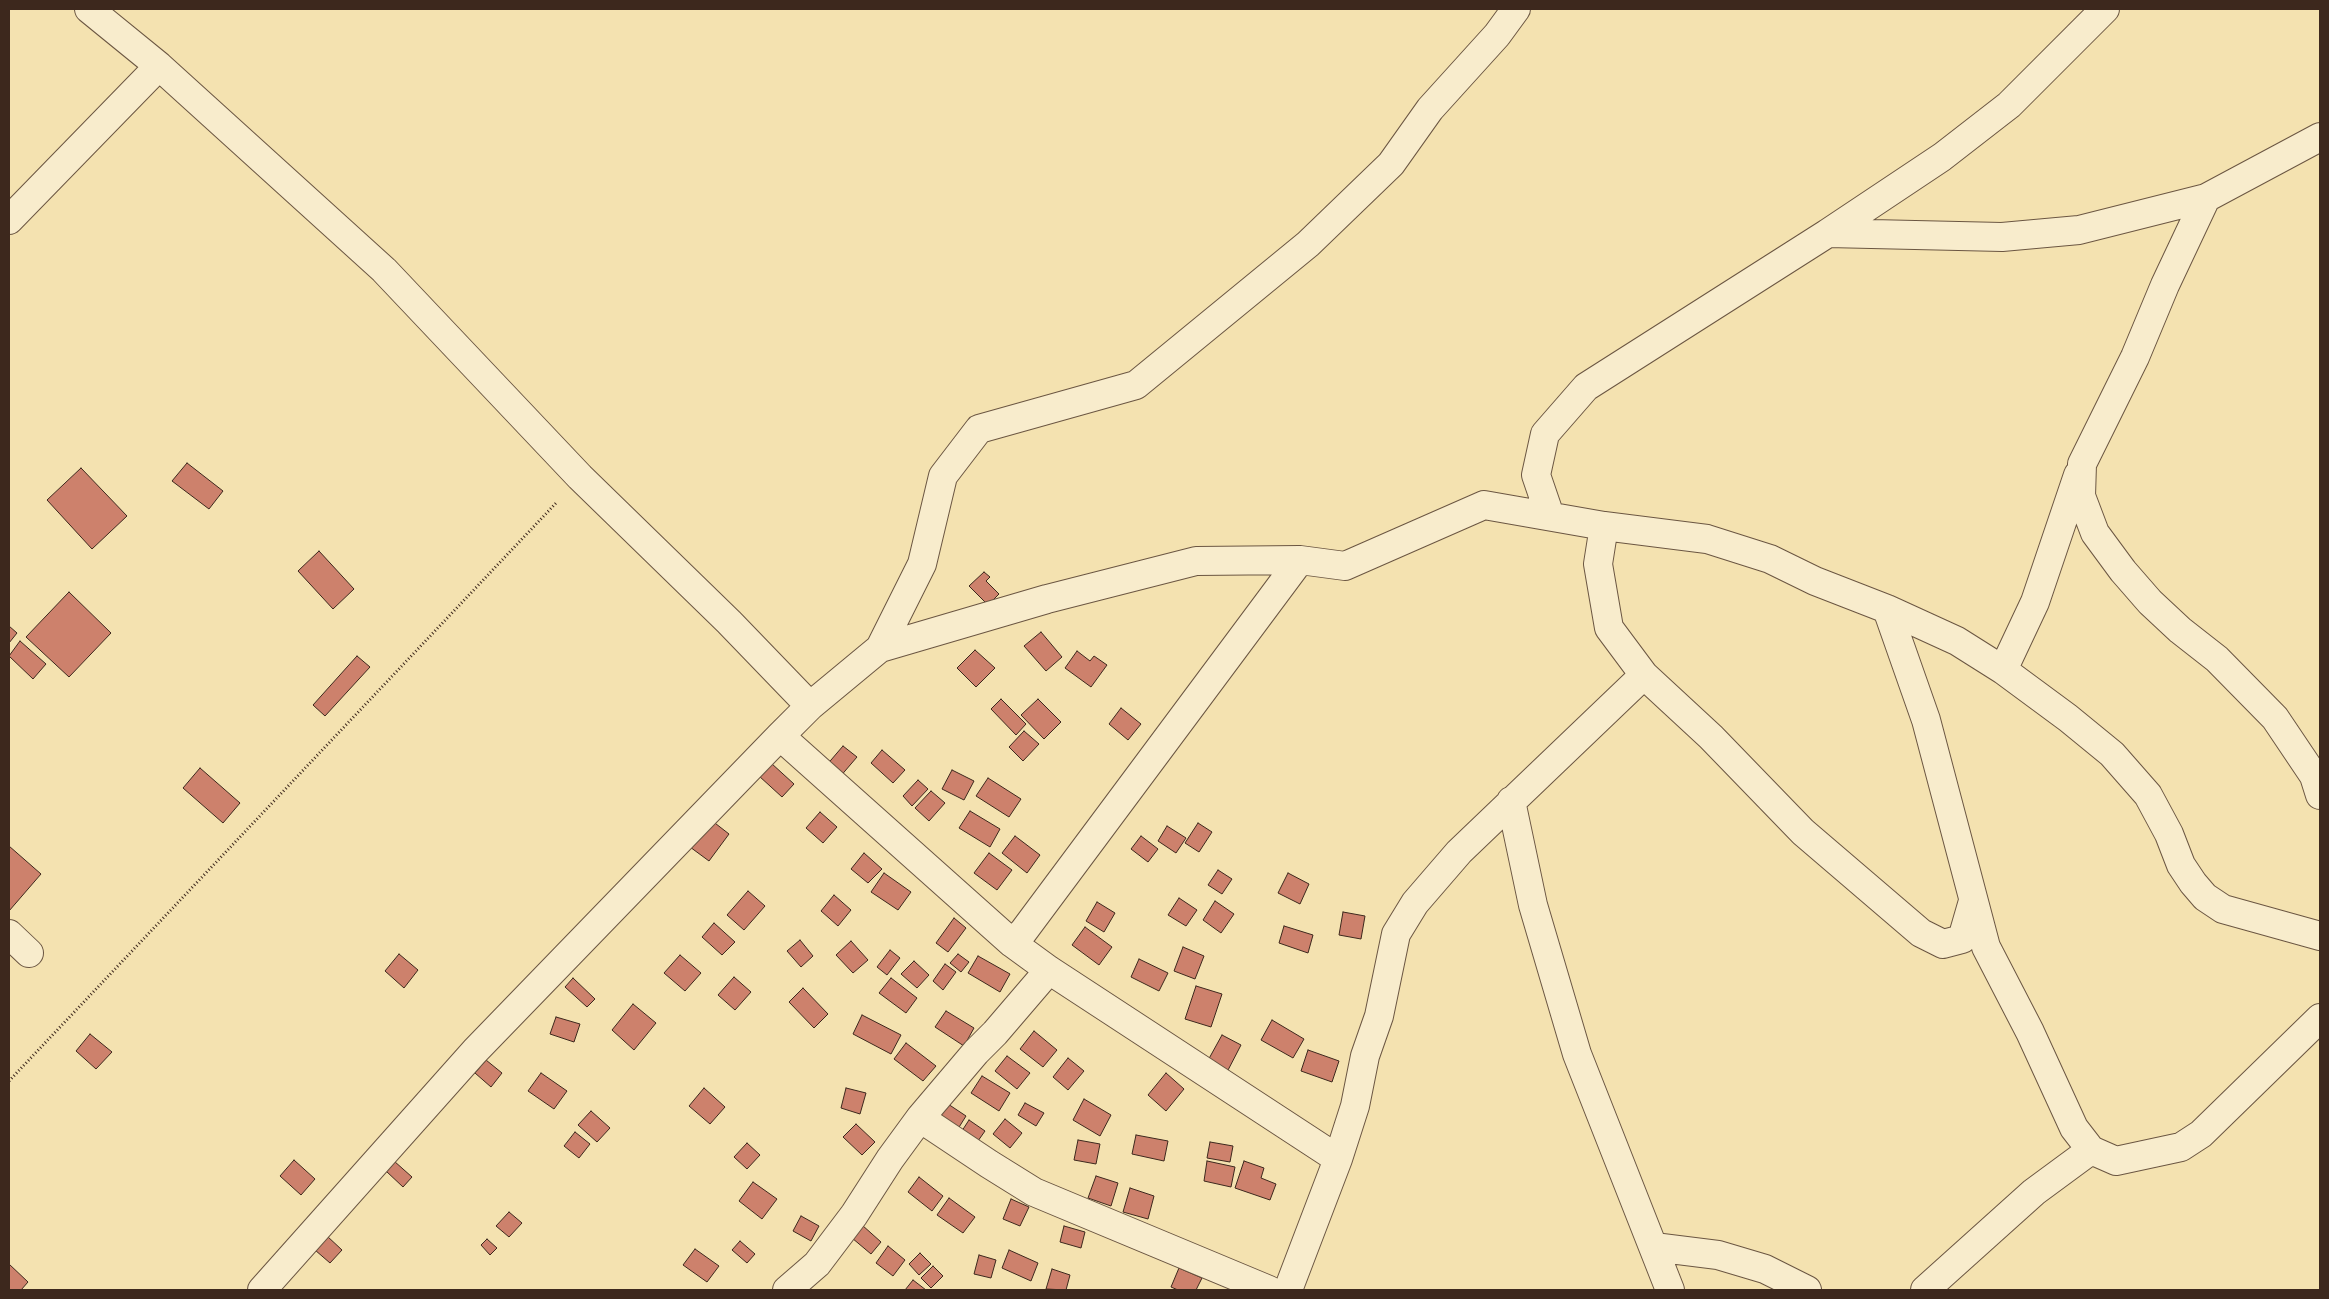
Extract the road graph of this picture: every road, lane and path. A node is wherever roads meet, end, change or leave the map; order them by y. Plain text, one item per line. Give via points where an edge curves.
1 (89, 9) edge
2 (1516, 9) edge
3 (2105, 9) edge
4 (159, 66) junction
5 (2320, 137) edge
6 (2206, 198) junction
7 (9, 220) edge
8 (1828, 233) junction
9 (2082, 464) junction
10 (580, 478) junction
11 (1550, 516) junction
12 (1604, 526) junction
13 (1300, 560) junction
14 (1887, 609) junction
15 (880, 648) junction
16 (2003, 670) junction
17 (1644, 675) junction
18 (810, 706) junction
19 (780, 736) junction
20 (2320, 795) edge
21 (1511, 801) junction
22 (1973, 900) junction
23 (9, 934) edge
24 (2320, 936) edge
25 (1012, 943) junction
26 (29, 953) dead end
27 (1049, 970) junction
28 (2320, 1018) edge
29 (9, 1081) edge
30 (920, 1118) junction
31 (2092, 1150) junction
32 (1338, 1159) junction
33 (1654, 1247) junction
34 (262, 1290) edge
35 (787, 1290) edge
36 (1269, 1290) edge
37 (1288, 1290) edge
38 (1670, 1290) edge
39 (1807, 1290) edge
40 (1925, 1290) edge

1 - 4 street
2 - 15 street via 1497,35 1430,109 1392,164 1308,244 1136,385 979,429 943,476 922,564
3 - 8 street via 2010,105 1888,194
4 - 7 street
4 - 10 street via 384,270
5 - 6 street
6 - 8 street via 2079,230 2002,237
6 - 9 street via 2135,357
8 - 11 street via 1586,387 1545,434 1536,475
9 - 16 street via 2034,602
9 - 20 street via 2081,496 2094,533 2150,602 2218,659 2274,718 2314,776
10 - 18 street via 729,622
10 - 29 path
11 - 12 street
11 - 13 street via 1484,505 1345,566
12 - 14 street via 1706,539 1770,559 1815,581
12 - 17 street via 1598,564 1609,628
13 - 15 street via 1196,561 1047,599
13 - 25 street
14 - 16 street via 1957,641
14 - 22 street via 1926,720
15 - 18 street
16 - 24 street via 2112,754 2148,795 2181,865 2206,897 2223,909
17 - 21 street
17 - 22 street via 1711,737 1803,832 1921,932 1943,944 1962,939
18 - 19 street
19 - 25 street
19 - 34 street via 475,1051
21 - 32 street via 1459,852 1414,903 1396,934 1355,1106
21 - 33 street via 1533,905 1577,1054
22 - 31 street via 1986,947 2074,1128
23 - 26 street
25 - 27 street
27 - 30 street
27 - 32 street
28 - 31 street via 2201,1134 2181,1147 2116,1161
30 - 35 street via 854,1216 817,1264
30 - 36 street via 1034,1192
31 - 40 street via 2034,1192
32 - 37 street
33 - 38 street
33 - 39 street via 1718,1255 1765,1269

